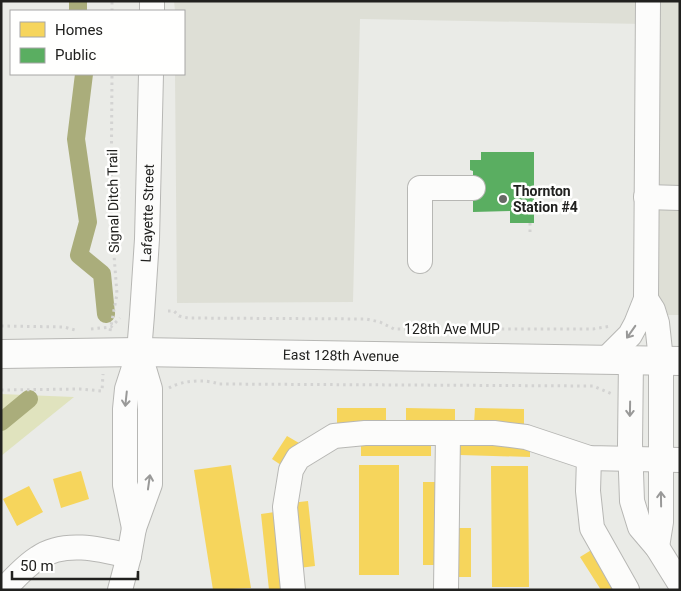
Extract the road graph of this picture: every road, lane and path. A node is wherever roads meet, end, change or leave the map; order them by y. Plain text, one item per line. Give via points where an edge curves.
1 (648, 1) edge
2 (112, 75) edge
3 (151, 75) edge
4 (473, 188) dead end
5 (646, 197) junction
6 (680, 198) edge
7 (530, 223) dead end
8 (530, 233) dead end
9 (420, 261) dead end
10 (646, 299) junction
11 (168, 311) dead end
12 (120, 318) dead end
13 (1, 326) edge
14 (614, 326) dead end
15 (111, 327) junction
16 (85, 330) dead end
17 (77, 331) dead end
18 (139, 352) junction
19 (1, 354) edge
20 (618, 360) junction
21 (670, 360) edge
22 (1, 390) edge
23 (166, 390) dead end
24 (102, 391) dead end
25 (613, 394) dead end
26 (448, 433) junction
27 (589, 458) junction
28 (631, 460) junction
29 (670, 460) edge
30 (657, 547) junction
31 (129, 556) junction
32 (680, 584) edge
33 (3, 590) edge
34 (120, 590) edge
35 (293, 590) edge
36 (446, 590) edge
37 (627, 590) edge

1 - 5 street
2 - 15 path, Signal Ditch Trail via 111,216 117,294
3 - 18 street, Lafayette Street via 147,239
4 - 9 street via 420,188
5 - 6 street
5 - 10 street
7 - 8 path
10 -> 20 street
10 - 21 street
11 - 14 path, 128th Ave MUP via 188,318 366,319 394,329 593,329
12 - 15 path
13 - 17 path via 64,327
15 - 16 path
18 - 19 main road, East 128th Avenue
18 - 20 main road, East 128th Avenue
18 - 31 street, Lafayette Street via 127,389 125,408 125,485 134,528
20 - 21 main road, East 128th Avenue
20 -> 28 street
21 - 29 street
22 - 24 path
23 - 25 path via 184,382 214,382 593,386
26 - 27 street via 526,436
26 - 35 street via 334,436 298,458 291,470 285,507
26 - 36 street
27 - 28 street
27 - 37 street via 592,528
28 - 29 street
28 - 30 street via 632,502 640,527
30 -> 29 street
30 - 32 street
31 - 33 street via 68,547 53,550 38,557
31 - 34 street, Lafayette Street

